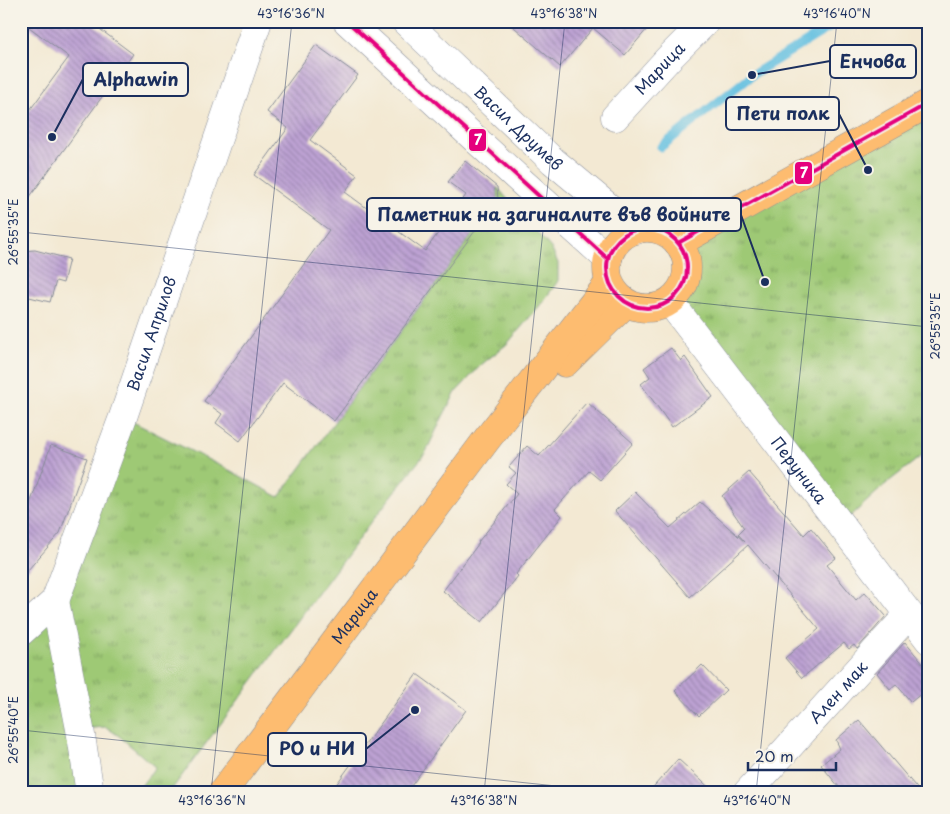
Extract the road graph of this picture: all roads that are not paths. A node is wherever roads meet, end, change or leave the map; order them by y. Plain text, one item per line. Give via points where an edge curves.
1 (258, 21) edge
2 (347, 21) edge
3 (405, 21) edge
4 (706, 21) edge
5 (929, 103) edge
6 (615, 117) dead end
7 (636, 230) junction
8 (678, 243) junction
9 (614, 281) junction
10 (670, 302) junction
11 (55, 601) junction
12 (909, 614) junction
13 (21, 632) edge
14 (929, 640) edge
15 (90, 791) edge
16 (222, 793) edge
17 (747, 793) edge

1 - 11 street, Васил Априлов via 123,417
2 - 9 street via 522,182
3 - 7 street, Васил Друмев via 553,161
4 - 6 street, Марица
5 - 8 main road
7 - 8 main road via 659,230
7 - 9 main road via 618,240 612,249
8 - 10 main road via 687,263 687,274 681,290
9 - 10 main road via 636,308 648,309
9 - 16 main road, Марица via 487,439
10 - 12 street, Перуника
11 - 13 street, Васил Априлов
11 - 15 street
12 - 14 street, Перуника
12 - 17 street, Ален мак

